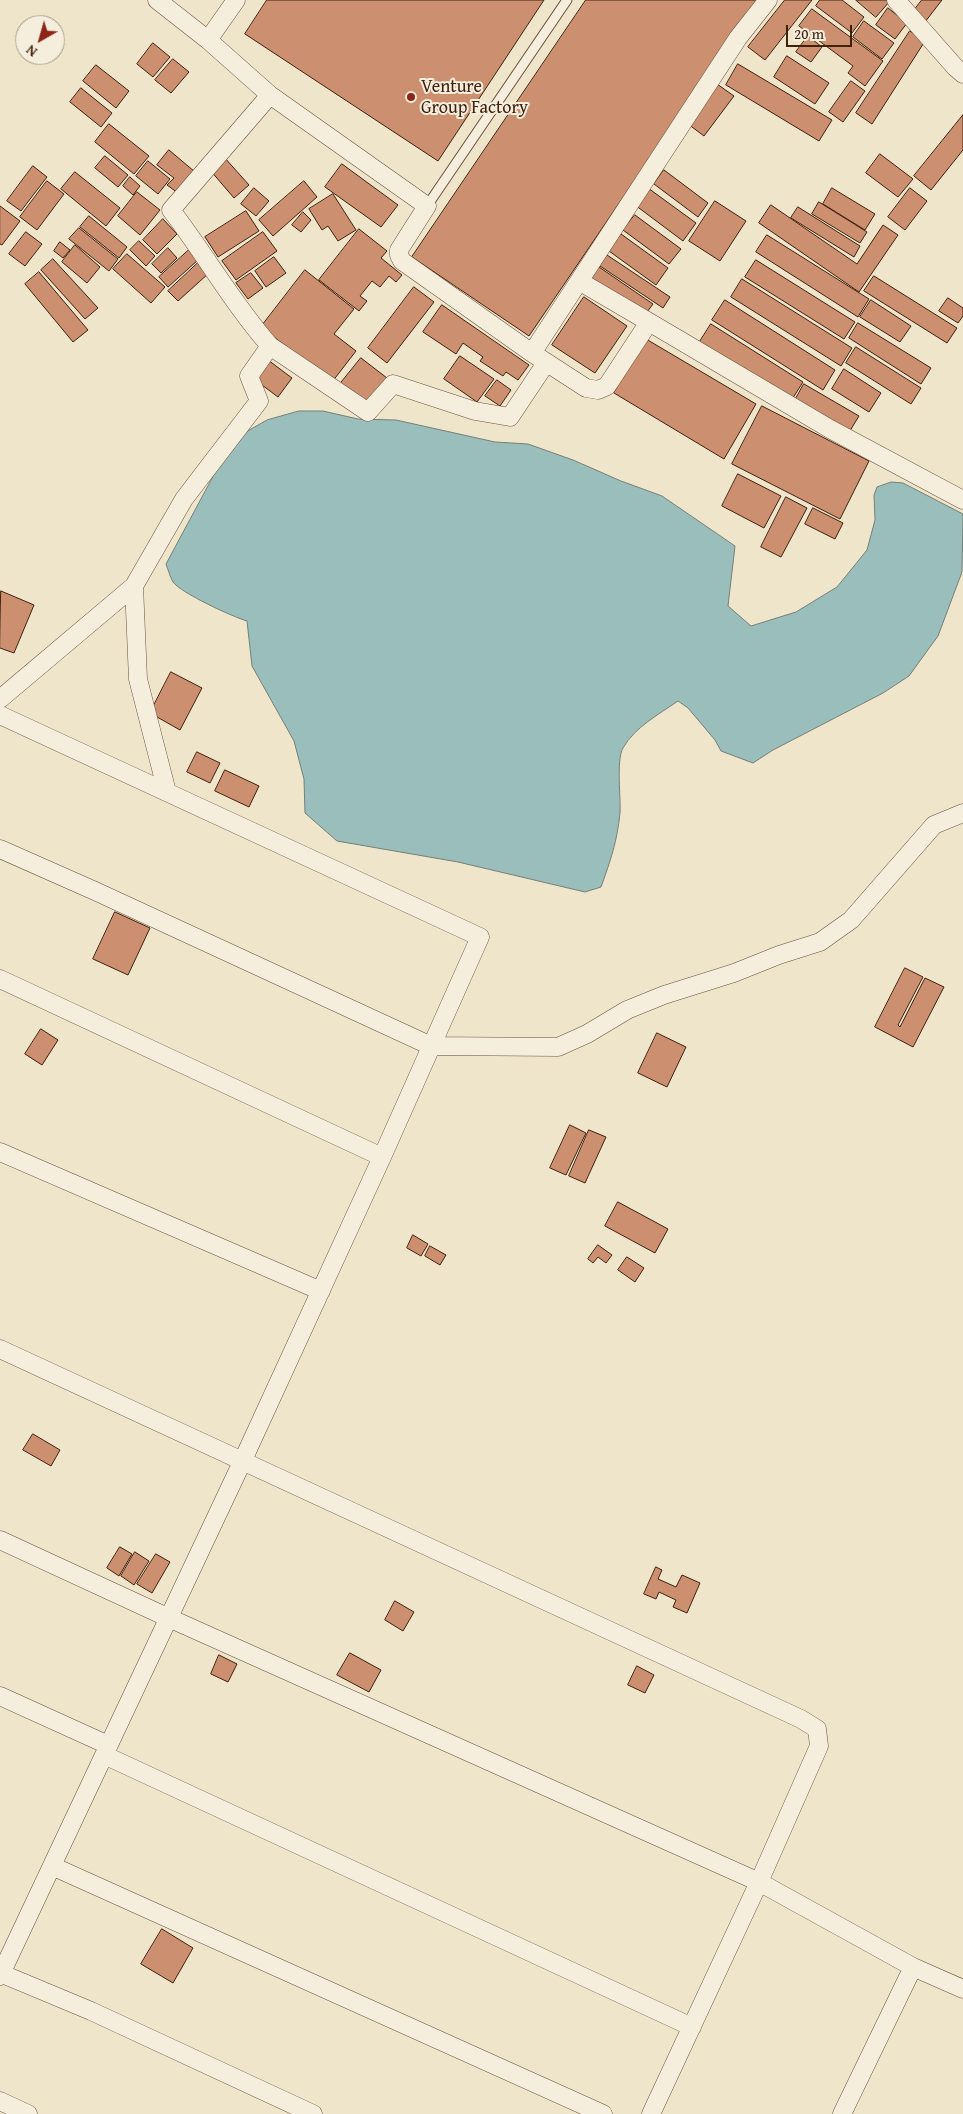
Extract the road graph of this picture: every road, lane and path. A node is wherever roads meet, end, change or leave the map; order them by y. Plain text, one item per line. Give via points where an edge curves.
1 (157, 0) edge
2 (236, 0) edge
3 (567, 0) edge
4 (768, 0) edge
5 (896, 0) edge
6 (208, 40) junction
7 (963, 74) edge
8 (270, 95) junction
9 (427, 206) junction
10 (579, 280) junction
11 (649, 322) junction
12 (270, 346) junction
13 (539, 358) junction
14 (963, 500) edge
15 (134, 586) junction
16 (0, 699) edge
17 (0, 716) edge
18 (167, 792) junction
19 (963, 813) edge
20 (0, 849) edge
21 (0, 979) edge
22 (431, 1046) junction
23 (0, 1152) edge
24 (382, 1157) junction
25 (321, 1291) junction
26 (0, 1349) edge
27 (242, 1460) junction
28 (0, 1540) edge
29 (168, 1618) junction
30 (0, 1696) edge
31 (106, 1750) junction
32 (52, 1866) junction
33 (760, 1882) junction
34 (913, 1967) junction
35 (0, 1974) edge
36 (963, 1989) edge
37 (692, 2027) junction
38 (0, 2101) edge
39 (28, 2114) edge
40 (313, 2114) edge
41 (602, 2114) edge
42 (650, 2114) edge
43 (842, 2114) edge

1 - 6 street
2 - 6 street
3 - 9 lane
4 - 10 street via 738,38
5 - 7 street
6 - 8 street
8 - 9 street
8 - 12 street via 171,210
9 - 13 street via 399,250 402,261
10 - 11 street
10 - 13 street
11 - 13 street via 607,386 598,390 586,388
11 - 14 street via 830,429
12 - 13 street via 368,412 393,384 475,411 510,417
12 - 15 street via 249,376 259,401 184,499
15 - 16 street
15 - 18 street via 138,679
17 - 18 street
18 - 22 street via 480,937
19 - 22 street via 934,825 851,920 820,942 734,974 664,995 627,1010 558,1048
20 - 22 street
21 - 24 street
22 - 24 street
23 - 25 street
24 - 25 street
25 - 27 street
26 - 27 street
27 - 29 street
27 - 33 street via 817,1729 820,1746
28 - 29 street
29 - 31 street
29 - 33 street
30 - 31 street
31 - 32 street
31 - 37 street
32 - 35 street
32 - 41 street
33 - 34 street
33 - 37 street
34 - 36 street
34 - 43 street
35 - 40 street via 91,2011
37 - 42 street
38 - 39 street

